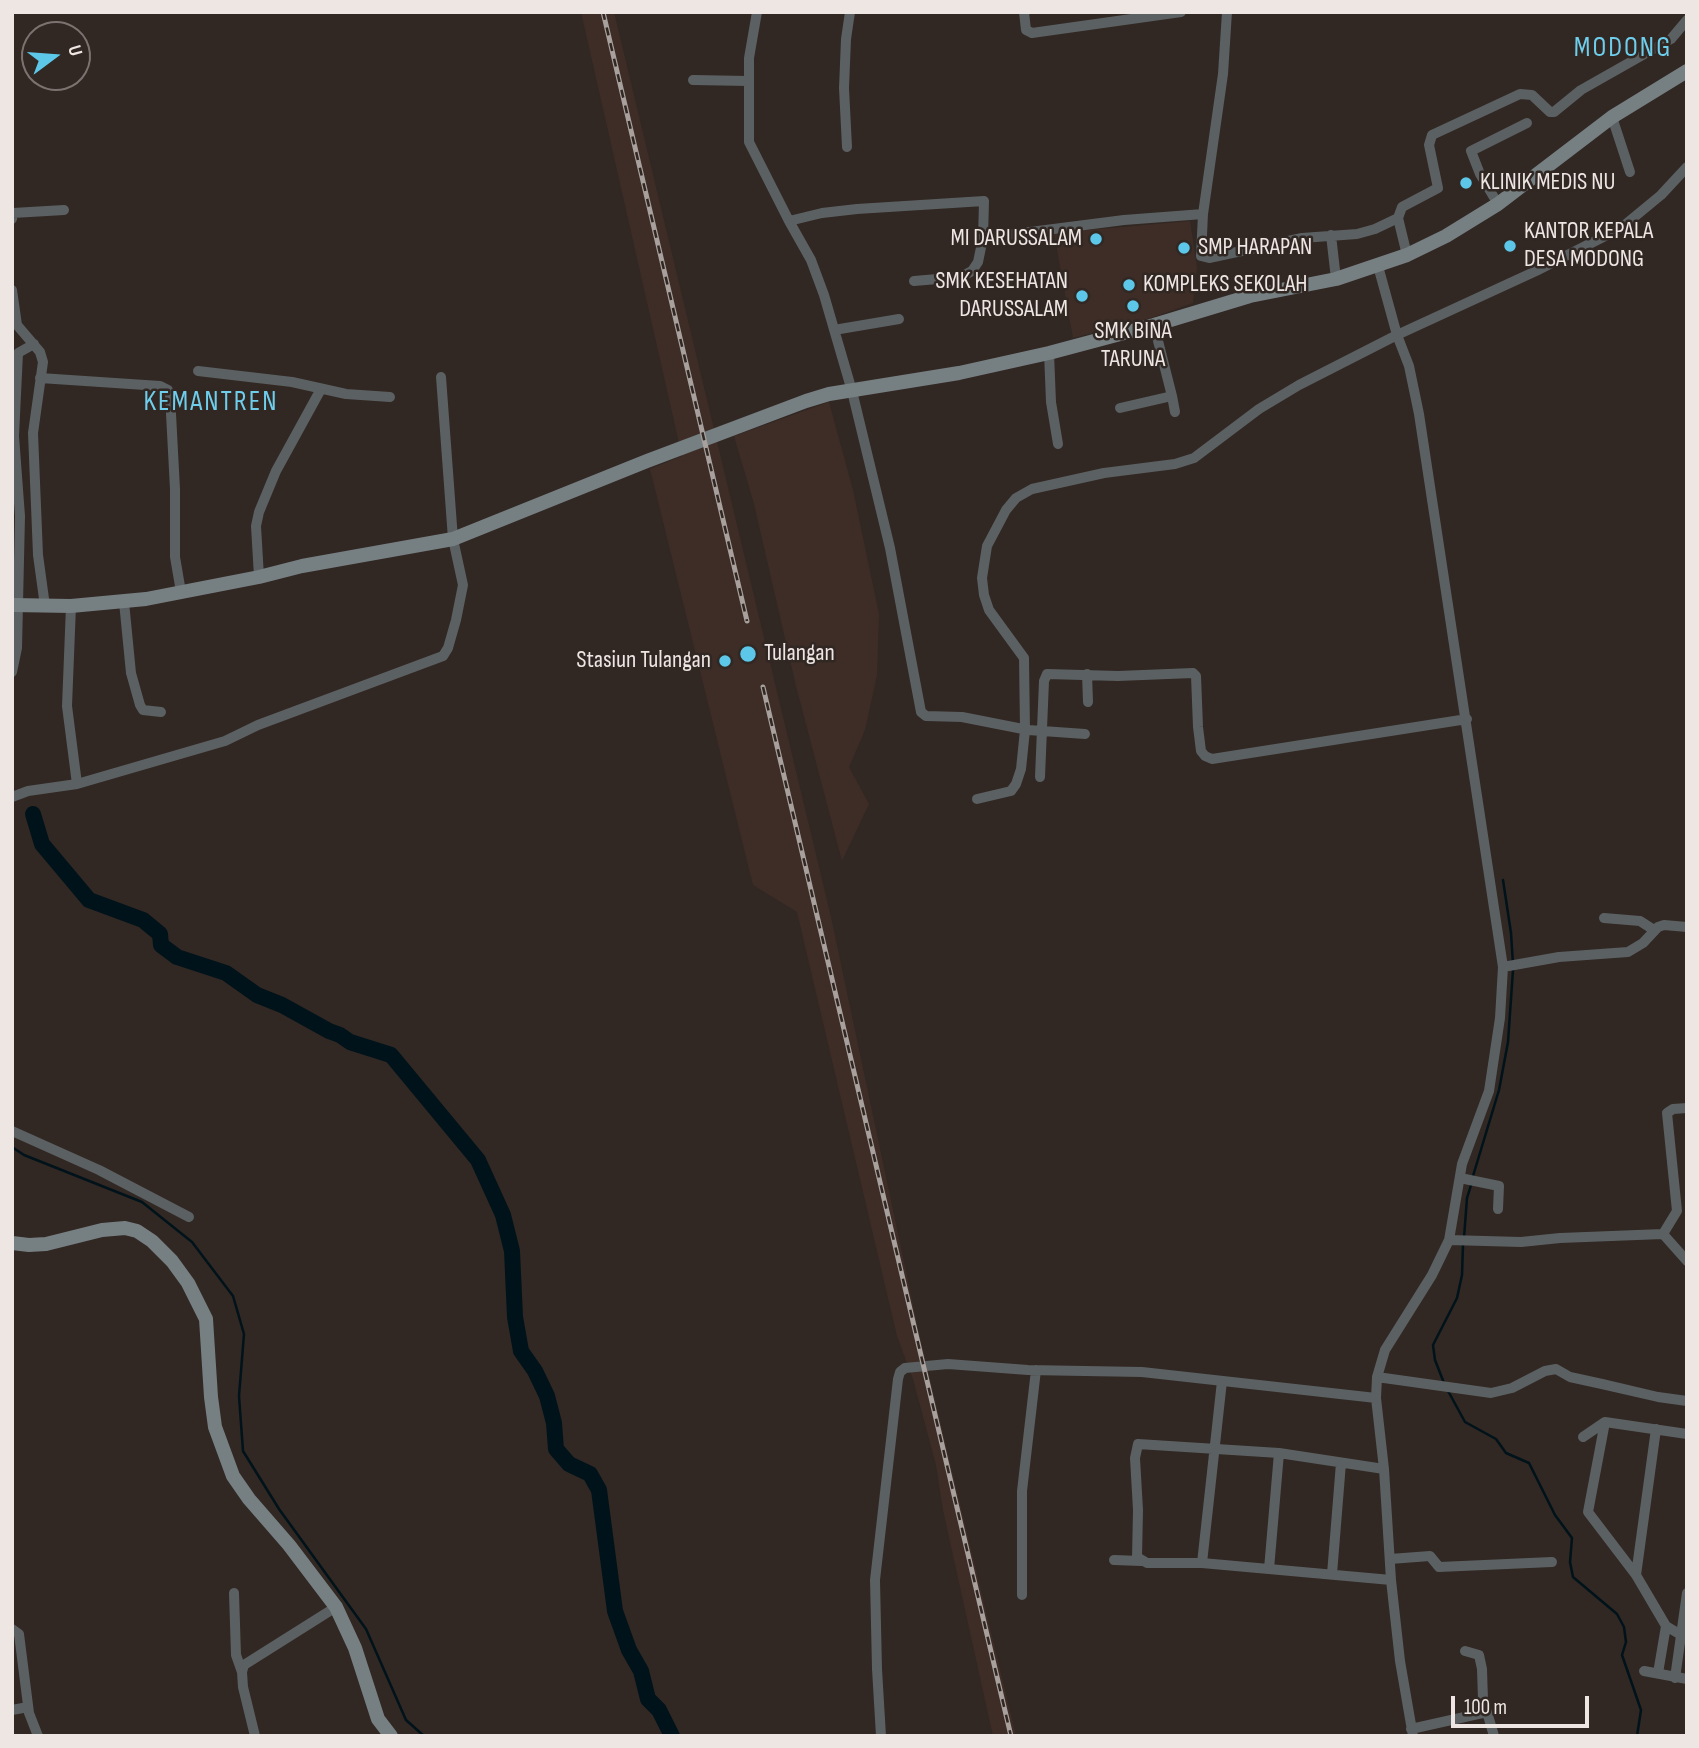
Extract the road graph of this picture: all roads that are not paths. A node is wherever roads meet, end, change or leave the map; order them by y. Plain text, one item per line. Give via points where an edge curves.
1 (757, 12) edge
2 (850, 12) edge
3 (1024, 12) edge
4 (1181, 12) edge
5 (1227, 12) edge
6 (1687, 20) edge
7 (1687, 71) edge
8 (694, 80) dead end
9 (748, 81) junction
10 (1612, 117) junction
11 (1527, 123) dead end
12 (847, 147) dead end
13 (1687, 167) edge
14 (1629, 172) dead end
15 (12, 201) edge
16 (1498, 204) junction
17 (64, 210) dead end
18 (13, 213) edge
19 (1203, 214) junction
20 (1398, 218) junction
21 (12, 219) edge
22 (789, 221) junction
23 (1331, 235) junction
24 (983, 238) junction
25 (1408, 255) junction
26 (1378, 266) junction
27 (1336, 279) junction
28 (914, 281) dead end
29 (12, 290) edge
30 (899, 319) dead end
31 (1154, 325) junction
32 (834, 330) junction
33 (1400, 340) junction
34 (28, 347) junction
35 (1049, 353) junction
36 (198, 371) dead end
37 (441, 377) dead end
38 (40, 378) junction
39 (321, 389) junction
40 (852, 391) junction
41 (27, 396) junction
42 (1172, 396) junction
43 (390, 397) dead end
44 (1120, 408) dead end
45 (1175, 412) dead end
46 (24, 434) junction
47 (1058, 444) dead end
48 (28, 524) junction
49 (453, 539) junction
50 (259, 577) junction
51 (181, 592) junction
52 (124, 602) junction
53 (29, 605) edge
54 (71, 606) junction
55 (12, 672) edge
56 (1087, 674) junction
57 (1088, 702) dead end
58 (161, 712) dead end
59 (1466, 719) junction
60 (1033, 731) junction
61 (1085, 734) dead end
62 (1040, 777) dead end
63 (76, 784) junction
64 (14, 793) edge
65 (977, 799) dead end
66 (1604, 918) dead end
67 (1687, 927) edge
68 (1654, 930) junction
69 (1510, 965) junction
70 (1687, 1108) edge
71 (12, 1131) edge
72 (1468, 1179) junction
73 (1498, 1209) dead end
74 (189, 1217) dead end
75 (1663, 1234) junction
76 (1459, 1241) junction
77 (12, 1242) edge
78 (1687, 1261) edge
79 (1037, 1370) junction
80 (1377, 1377) junction
81 (1222, 1381) junction
82 (1376, 1398) junction
83 (1687, 1401) edge
84 (1605, 1422) junction
85 (1656, 1429) junction
86 (1687, 1434) edge
87 (1583, 1437) dead end
88 (1214, 1448) junction
89 (1279, 1453) junction
90 (1341, 1463) junction
91 (1384, 1469) junction
92 (1390, 1559) junction
93 (1114, 1560) dead end
94 (1140, 1561) junction
95 (1552, 1562) dead end
96 (1202, 1563) junction
97 (1269, 1569) junction
98 (1332, 1574) junction
99 (1636, 1574) junction
100 (1391, 1580) junction
101 (234, 1593) dead end
102 (1687, 1593) edge
103 (1023, 1595) dead end
104 (336, 1607) junction
105 (1666, 1626) junction
106 (12, 1629) edge
107 (1681, 1636) junction
108 (1465, 1651) dead end
109 (1644, 1671) dead end
110 (242, 1672) junction
111 (1658, 1673) junction
112 (1681, 1678) edge
113 (28, 1707) junction
114 (12, 1710) edge
115 (1487, 1712) junction
116 (1412, 1732) edge
117 (38, 1736) edge
118 (255, 1736) edge
119 (391, 1736) edge
120 (881, 1736) edge
121 (1494, 1736) edge

1 - 9 street
2 - 12 street via 844,88
3 - 4 street via 1026,30 1032,33
5 - 19 street
6 - 20 street via 1671,39 1581,90 1554,112 1532,95 1520,94 1432,135 1429,145 1438,188 1402,207
7 - 10 street
8 - 9 street
9 - 22 street via 749,142
10 - 14 street
10 - 16 street
11 - 16 street via 1471,151
13 - 33 street via 1621,228
15 - 18 street
16 - 25 street
17 - 18 street
18 - 21 street
19 - 23 street via 1200,252 1205,258
19 - 24 street
20 - 23 street via 1357,234
20 - 25 street
22 - 24 street via 857,209 983,201
22 - 32 street via 811,260
23 - 27 street
24 - 28 street via 978,262 967,275
25 - 26 street
26 - 27 street
26 - 33 street
27 - 31 street via 1251,296
29 - 34 street via 17,325
30 - 32 street
31 - 35 street
31 - 42 street
32 - 40 street
33 - 59 street via 1419,414
33 - 60 street via 1299,385 1194,458 1032,489 1016,498 987,546 982,578 989,610 1024,658
34 - 38 street via 42,356
34 - 41 street via 18,353
35 - 40 street
35 - 47 street
36 - 39 street
37 - 49 street
38 - 41 street
38 - 51 street via 168,390 175,557
39 - 43 street
39 - 50 street via 259,512
40 - 49 street via 783,409
40 - 60 street via 890,548 922,714
41 - 46 street
41 - 46 street
42 - 44 street
42 - 45 street
46 - 48 street
46 - 48 street
48 - 53 street
48 - 53 street
49 - 50 street
49 - 63 street via 463,585 443,656 225,741
50 - 51 street
51 - 52 street
52 - 54 street
52 - 58 street via 131,673 140,705 143,710
53 - 54 street
53 - 55 street
54 - 63 street via 66,706
56 - 57 street
56 - 59 street via 1193,673 1201,751 1212,759
56 - 60 street via 1045,676
59 - 69 street
60 - 61 street
60 - 62 street
60 - 65 street via 1011,791
63 - 64 street
66 - 68 street via 1640,921
67 - 68 street via 1664,925
68 - 69 street via 1628,952
69 - 72 street via 1489,1091 1462,1164
70 - 75 street via 1667,1113 1677,1211
71 - 74 street
72 - 73 street via 1499,1186
72 - 76 street
75 - 76 street
75 - 78 street
76 - 80 street via 1385,1350
77 - 104 street via 46,1244 125,1228 152,1241 172,1261 206,1319 215,1427 233,1476
79 - 81 street via 1142,1372
79 - 103 street via 1022,1492
79 - 120 street via 948,1364 900,1372 876,1580
80 - 82 street
80 - 83 street via 1491,1393 1556,1369 1570,1377
81 - 82 street
81 - 88 street
82 - 91 street
84 - 85 street
84 - 87 street
84 - 99 street via 1588,1512
85 - 86 street
85 - 99 street
88 - 89 street
88 - 94 street via 1138,1444 1136,1547
88 - 96 street
89 - 90 street
89 - 97 street
90 - 91 street
90 - 98 street
91 - 92 street
92 - 95 street via 1430,1556 1439,1567
92 - 100 street
93 - 94 street
94 - 96 street
96 - 97 street
97 - 98 street
98 - 100 street
99 - 105 street
100 - 116 street
101 - 110 street via 236,1655
102 - 107 street
104 - 110 street via 244,1665
104 - 119 street via 351,1637 371,1703
105 - 107 street
105 - 111 street
106 - 113 street via 19,1634
107 - 112 street
108 - 115 street via 1479,1655
109 - 111 street
110 - 118 street
111 - 112 street
113 - 114 street
113 - 117 street
115 - 116 street
115 - 121 street

